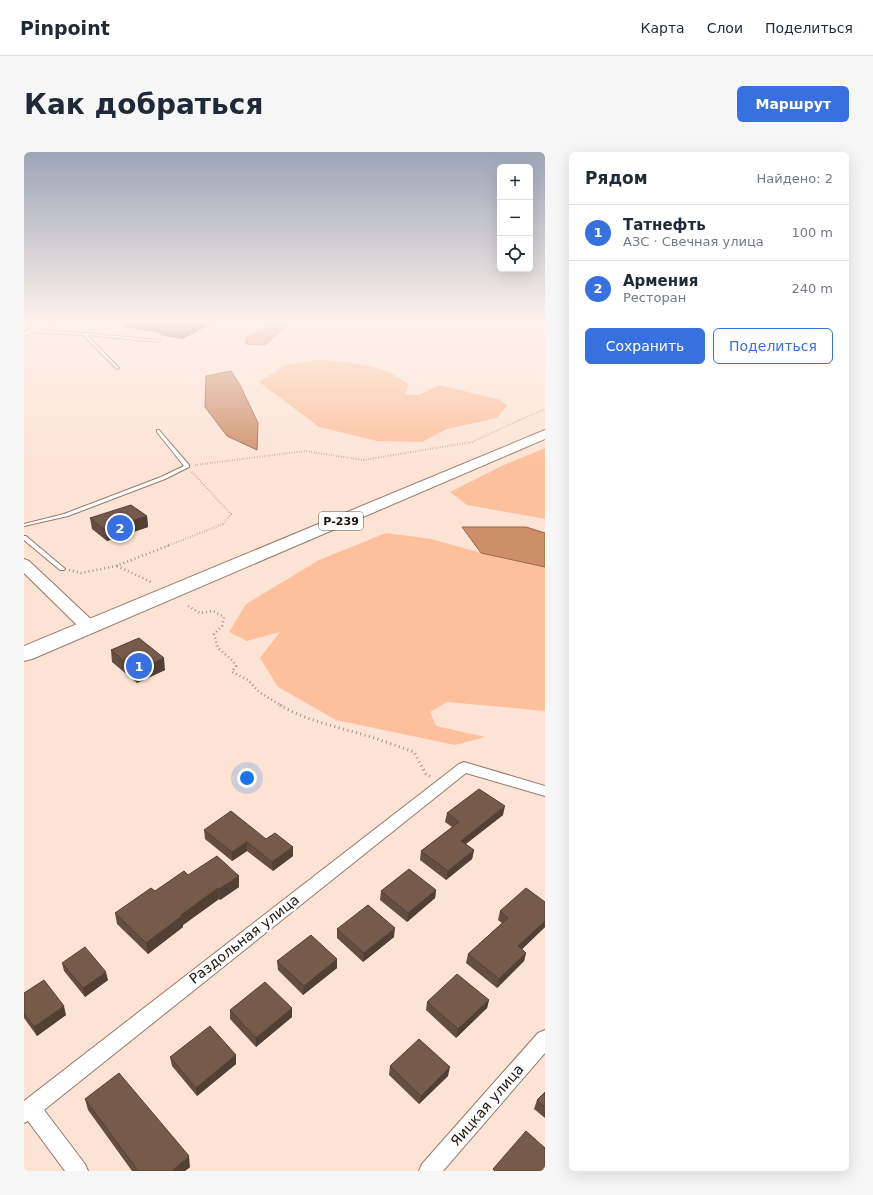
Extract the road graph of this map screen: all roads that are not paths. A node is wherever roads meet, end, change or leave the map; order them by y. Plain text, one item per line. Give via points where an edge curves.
1 (158, 431) dead end
2 (545, 434) edge
3 (24, 524) edge
4 (24, 536) edge
5 (24, 564) edge
6 (62, 569) road end
7 (89, 627) junction
8 (24, 654) edge
9 (545, 791) edge
10 (545, 1039) edge
11 (27, 1110) edge
12 (78, 1171) edge
13 (429, 1171) edge

1 - 3 lane via 187,466 163,478 66,515
2 - 7 highway, Р-239
4 - 6 lane
5 - 7 street
7 - 8 highway, Р-239
9 - 11 street, Раздольная улица via 464,766
10 - 13 street, Яицкая улица
11 - 12 street

